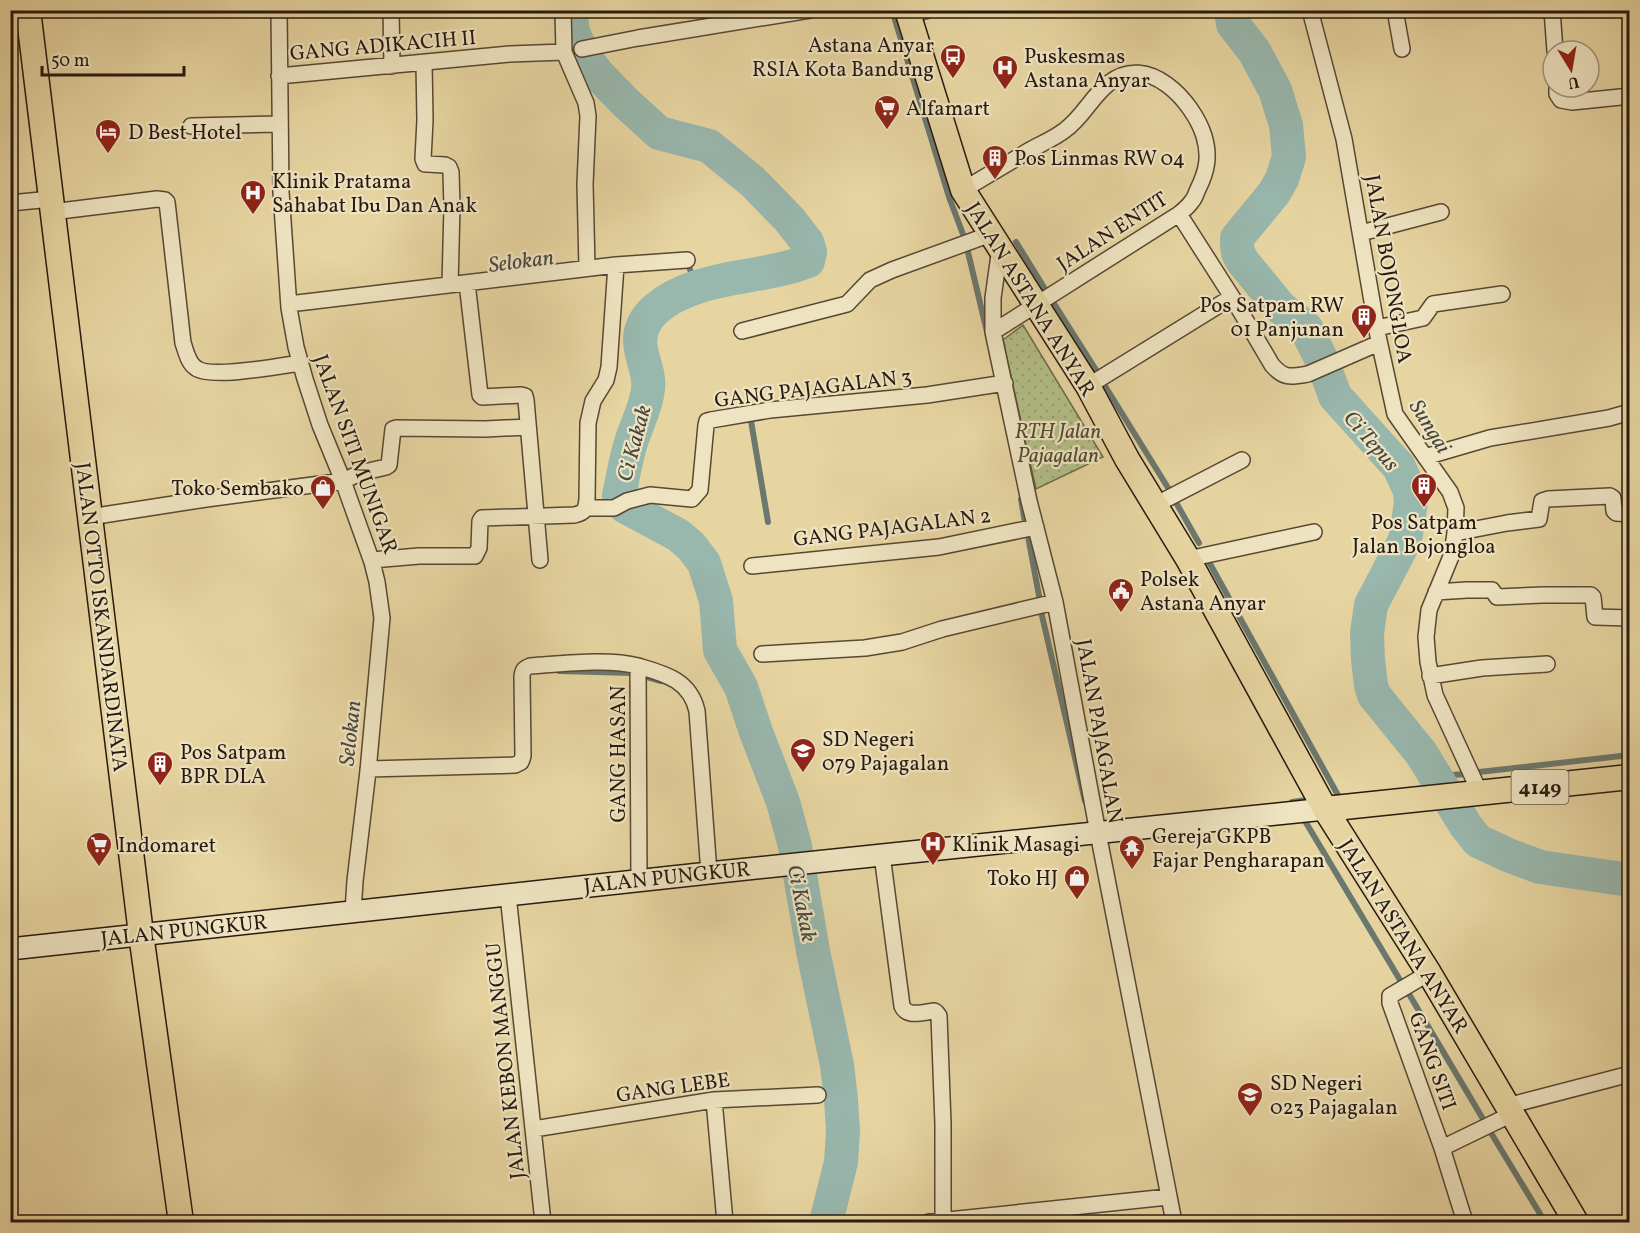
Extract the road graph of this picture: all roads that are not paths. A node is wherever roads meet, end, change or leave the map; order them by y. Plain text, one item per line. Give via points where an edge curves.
1 (27, 10) edge
2 (279, 10) edge
3 (391, 10) edge
4 (563, 10) edge
5 (810, 10) edge
6 (1310, 10) edge
7 (1395, 10) edge
8 (1552, 10) edge
9 (914, 12) edge
10 (1554, 39) edge
11 (582, 49) dead end
12 (1402, 49) dead end
13 (564, 52) junction
14 (424, 63) junction
15 (392, 66) junction
16 (279, 76) junction
17 (1629, 96) edge
18 (1560, 99) edge
19 (1600, 99) edge
20 (1601, 99) edge
21 (280, 124) junction
22 (191, 126) dead end
23 (963, 190) junction
24 (10, 203) edge
25 (52, 205) junction
26 (1441, 212) dead end
27 (1179, 214) junction
28 (1362, 233) junction
29 (996, 241) junction
30 (687, 260) dead end
31 (616, 265) junction
32 (587, 268) junction
33 (450, 285) junction
34 (468, 285) junction
35 (1502, 294) dead end
36 (1232, 297) junction
37 (289, 304) junction
38 (1037, 304) junction
39 (742, 331) dead end
40 (993, 332) junction
41 (1378, 337) junction
42 (300, 363) junction
43 (1005, 383) junction
44 (1088, 386) junction
45 (1629, 412) edge
46 (528, 427) junction
47 (1425, 457) junction
48 (1242, 460) dead end
49 (343, 481) junction
50 (1161, 502) junction
51 (584, 510) junction
52 (1629, 514) edge
53 (535, 516) junction
54 (90, 517) junction
55 (1030, 529) junction
56 (1314, 532) dead end
57 (1460, 532) junction
58 (1188, 559) junction
59 (540, 560) dead end
60 (372, 563) junction
61 (752, 566) dead end
62 (1436, 592) junction
63 (1055, 602) junction
64 (1629, 618) edge
65 (762, 654) dead end
66 (1547, 664) dead end
67 (638, 671) junction
68 (1434, 675) junction
69 (368, 771) junction
70 (1629, 777) edge
71 (1480, 793) junction
72 (1325, 808) junction
73 (1098, 833) junction
74 (882, 855) junction
75 (708, 869) junction
76 (639, 881) junction
77 (508, 895) junction
78 (353, 912) junction
79 (141, 934) junction
80 (10, 949) edge
81 (1429, 973) junction
82 (1629, 1074) edge
83 (818, 1095) dead end
84 (714, 1100) junction
85 (1510, 1110) junction
86 (534, 1129) junction
87 (1442, 1148) junction
88 (1168, 1197) junction
89 (181, 1222) edge
90 (543, 1222) edge
91 (725, 1222) edge
92 (936, 1222) edge
93 (1174, 1222) edge
94 (1465, 1222) edge
95 (1576, 1222) edge

1 - 25 main road, JALAN OTTO ISKANDARDINATA
2 - 16 street, JALAN SITI MUNIGAR
3 - 15 street
4 - 13 street
5 - 11 street
6 - 28 street, JALAN BOJONGLOA via 1344,139
7 - 12 street
8 - 10 street
9 - 23 main road, JALAN ASTANA ANYAR
13 - 14 street, GANG ADIKACIH II
13 - 32 street via 584,96 588,116
14 - 15 street, GANG ADIKACIH II
14 - 33 street via 423,159 425,164 445,165 451,172
15 - 16 street, GANG ADIKACIH II
16 - 21 street, JALAN SITI MUNIGAR
17 - 20 street
18 - 19 street
21 - 22 street
21 - 37 street, JALAN SITI MUNIGAR
23 - 27 street, JALAN ENTIT via 1066,129 1110,82 1141,72 1163,81 1187,103 1207,146 1204,176 1192,201
23 - 29 main road, JALAN ASTANA ANYAR
24 - 25 street
25 - 42 street via 165,200 183,343 196,369 210,373
25 - 54 main road, JALAN OTTO ISKANDARDINATA
26 - 28 street
27 - 36 street
27 - 38 street, JALAN ENTIT
28 - 41 street, JALAN BOJONGLOA
29 - 38 main road, JALAN ASTANA ANYAR
29 - 39 street via 892,270 870,280 847,304
29 - 40 street, JALAN PAJAGALAN
30 - 31 street
31 - 32 street
31 - 51 street via 609,367 593,401 588,423
32 - 34 street
33 - 34 street
33 - 37 street
34 - 46 street via 480,395 525,396
35 - 41 street via 1433,304 1423,318
36 - 41 street via 1272,365 1285,376 1308,374 1332,364
36 - 44 street
37 - 42 street, JALAN SITI MUNIGAR
38 - 40 street, JALAN ENTIT
38 - 44 main road, JALAN ASTANA ANYAR
40 - 43 street, JALAN PAJAGALAN
41 - 47 street, JALAN BOJONGLOA via 1395,414
42 - 49 street, JALAN SITI MUNIGAR
43 - 51 street, GANG PAJAGALAN 3 via 707,421 700,490 692,499 650,495 614,508
43 - 55 street, JALAN PAJAGALAN
44 - 50 main road, JALAN ASTANA ANYAR via 1126,459
45 - 47 street via 1490,438
46 - 49 street via 396,428 387,467
46 - 53 street
47 - 57 street, JALAN BOJONGLOA via 1450,492
48 - 50 street
49 - 54 street
49 - 60 street, JALAN SITI MUNIGAR
50 - 58 main road, JALAN ASTANA ANYAR
51 - 53 street, GANG PAJAGALAN 3
52 - 57 street via 1616,513 1610,496 1548,499 1542,501 1539,519
53 - 59 street
53 - 60 street, GANG PAJAGALAN 3 via 482,518 480,548 475,556 419,556
54 - 79 main road, JALAN OTTO ISKANDARDINATA
55 - 61 street, GANG PAJAGALAN 2 via 939,547
55 - 63 street, JALAN PAJAGALAN
56 - 58 street
57 - 62 street, JALAN BOJONGLOA
58 - 72 main road, JALAN ASTANA ANYAR
60 - 69 street, JALAN SITI MUNIGAR via 382,618
62 - 64 street via 1492,590 1497,597 1591,595 1594,617
62 - 68 street, JALAN BOJONGLOA via 1429,609 1426,637
63 - 65 street via 902,642
63 - 73 street, JALAN PAJAGALAN
66 - 68 street
67 - 69 street, GANG HASAN via 627,663 609,662 525,668 524,756 514,765
67 - 75 street via 660,672 681,682 694,700
67 - 76 street, GANG HASAN
68 - 71 street, JALAN BOJONGLOA via 1435,695
69 - 78 street, JALAN SITI MUNIGAR
70 - 71 main road, 4149
71 - 72 main road, 4149
72 - 73 main road, JALAN PUNGKUR
72 - 81 main road, JALAN ASTANA ANYAR
73 - 74 main road, JALAN PUNGKUR
73 - 88 street, JALAN PAJAGALAN
74 - 75 main road, JALAN PUNGKUR
74 - 92 street via 902,1006 908,1013 934,1011 939,1016 943,1124
75 - 76 main road, JALAN PUNGKUR
76 - 77 main road, JALAN PUNGKUR
77 - 78 main road, JALAN PUNGKUR
77 - 86 street, JALAN KEBON MANGGU
78 - 79 main road, JALAN PUNGKUR
79 - 80 main road, JALAN PUNGKUR
79 - 89 main road, JALAN OTTO ISKANDARDINATA
81 - 85 main road, JALAN ASTANA ANYAR
81 - 87 street, GANG SITI via 1390,996 1390,1003
82 - 85 street, GANG SITI
83 - 84 street, GANG LEBE
84 - 86 street, GANG LEBE
84 - 91 street
85 - 87 street, GANG SITI
85 - 95 main road, JALAN ASTANA ANYAR
86 - 90 street, JALAN KEBON MANGGU
87 - 94 street, GANG SITI
88 - 92 street
88 - 93 street, JALAN PAJAGALAN

